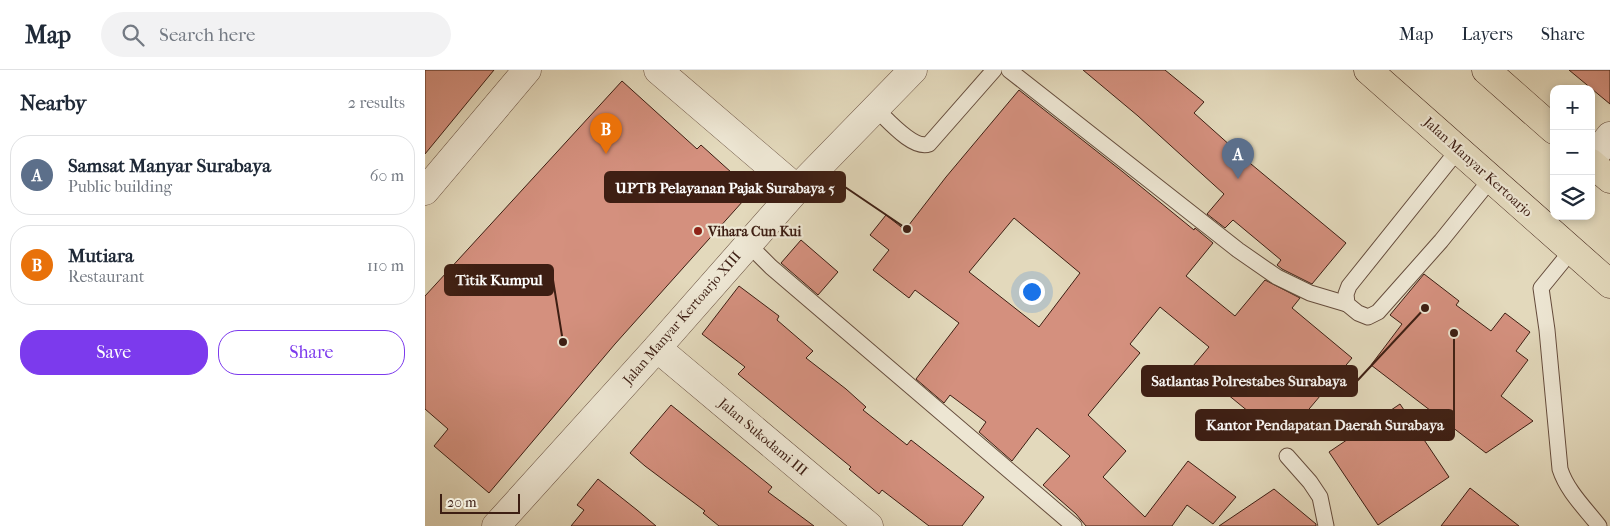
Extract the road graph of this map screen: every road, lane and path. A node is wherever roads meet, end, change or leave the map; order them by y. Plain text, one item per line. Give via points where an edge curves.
1 (527, 70) edge
2 (658, 70) edge
3 (913, 70) edge
4 (993, 70) edge
5 (1009, 70) edge
6 (1368, 70) edge
7 (1486, 70) edge
8 (876, 109) junction
9 (1550, 126) edge
10 (1610, 136) edge
11 (1458, 150) junction
12 (1595, 156) edge
13 (1595, 165) edge
14 (1491, 179) junction
15 (1610, 179) edge
16 (797, 189) junction
17 (425, 191) edge
18 (748, 244) junction
19 (1572, 250) junction
20 (1609, 284) edge
21 (1347, 304) junction
22 (657, 348) junction
23 (1287, 456) dead end
24 (496, 526) edge
25 (869, 526) edge
26 (1074, 526) edge
27 (1326, 526) edge
28 (1599, 526) edge

1 - 17 street
2 - 16 street
3 - 8 street, Jalan Manyar Kertoarjo XIII
4 - 8 lane via 925,146 913,143
5 - 21 lane via 1277,277 1310,293
6 - 11 main road, Jalan Manyar Kertoarjo
7 - 9 main road
8 - 16 street, Jalan Manyar Kertoarjo XIII
10 - 12 street
11 - 14 main road, Jalan Manyar Kertoarjo
11 - 21 lane via 1349,286 1345,294
13 - 15 main road
14 - 19 main road, Jalan Manyar Kertoarjo
14 - 21 lane via 1378,312 1368,317 1358,314
16 - 18 street, Jalan Manyar Kertoarjo XIII
18 - 22 street, Jalan Manyar Kertoarjo XIII
18 - 26 lane
19 - 20 main road, Jalan Manyar Kertoarjo
19 - 28 lane via 1541,288 1560,469 1569,489
22 - 24 street, Jalan Manyar Kertoarjo XIII
22 - 25 street, Jalan Sukodami III
23 - 27 lane via 1320,497

